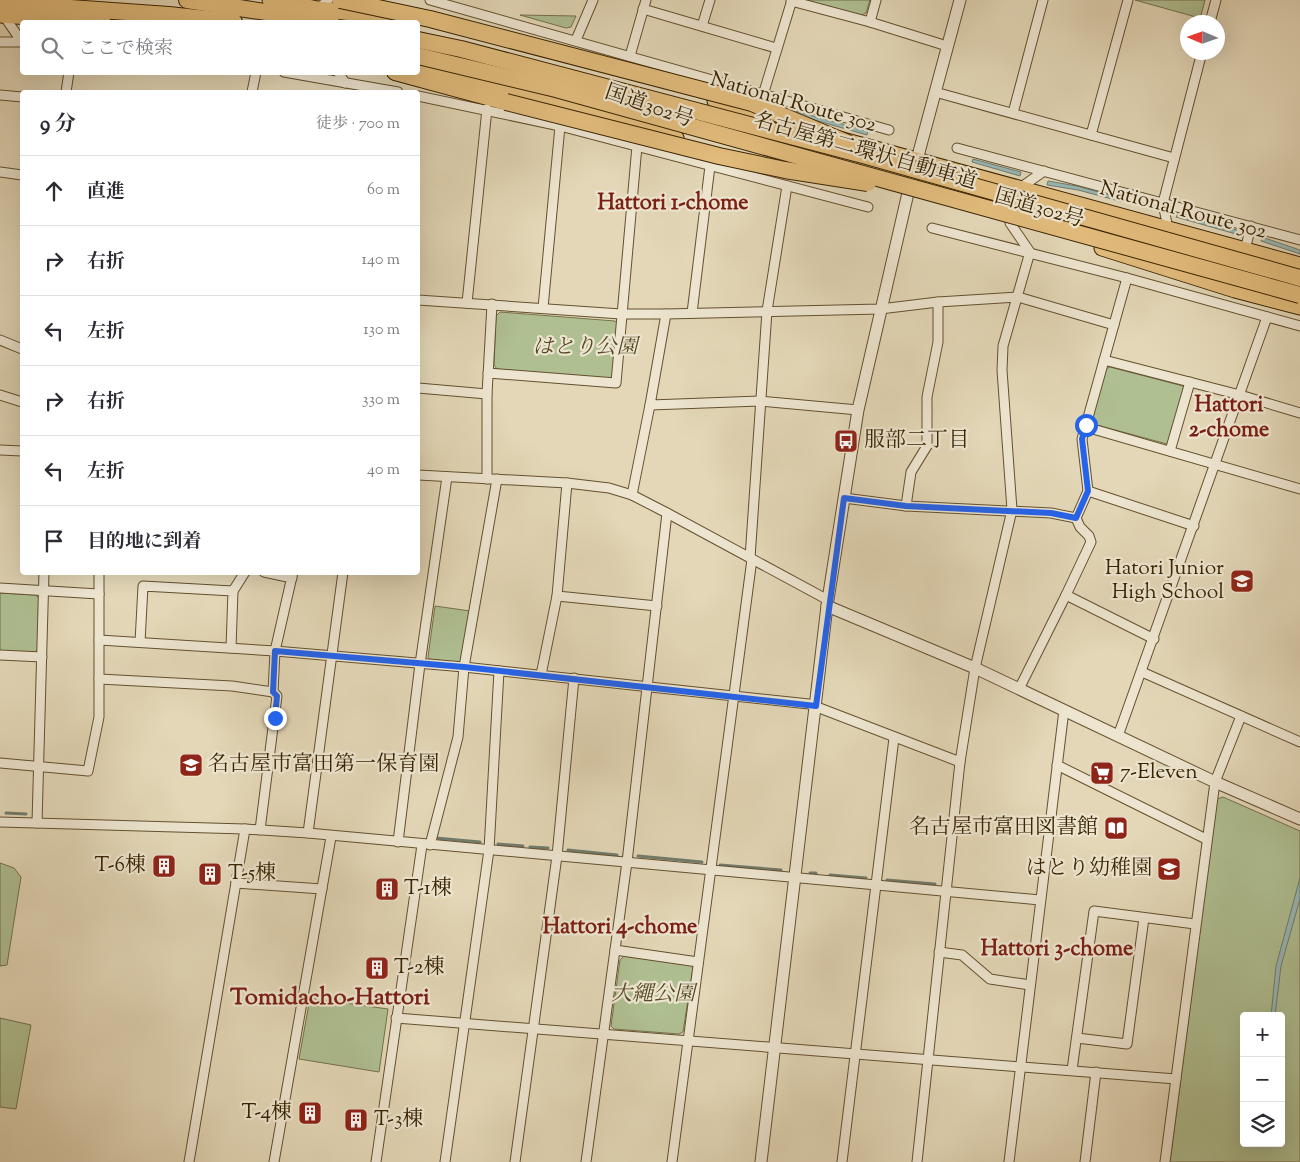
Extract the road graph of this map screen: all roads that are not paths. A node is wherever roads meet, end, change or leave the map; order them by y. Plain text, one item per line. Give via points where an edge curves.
1 (188, 0) edge
2 (205, 0) edge
3 (270, 0) edge
4 (340, 0) edge
5 (430, 0) edge
6 (593, 0) edge
7 (646, 0) edge
8 (710, 0) edge
9 (876, 0) edge
10 (960, 0) edge
11 (1043, 0) edge
12 (1128, 0) edge
13 (1216, 0) edge
14 (792, 1) edge
15 (323, 4) edge
16 (242, 7) junction
17 (463, 9) junction
18 (643, 10) junction
19 (1, 12) edge
20 (1212, 15) edge
21 (102, 16) edge
22 (190, 20) edge
23 (319, 20) edge
24 (408, 20) edge
25 (870, 22) junction
26 (420, 23) edge
27 (702, 26) junction
28 (20, 39) edge
29 (484, 39) junction
30 (420, 40) edge
31 (576, 40) junction
32 (0, 42) edge
33 (20, 42) edge
34 (947, 46) junction
35 (776, 48) junction
36 (420, 56) edge
37 (630, 56) junction
38 (1200, 60) edge
39 (420, 66) edge
40 (69, 75) edge
41 (255, 75) edge
42 (301, 75) edge
43 (340, 75) edge
44 (406, 75) edge
45 (345, 83) junction
46 (66, 90) edge
47 (252, 90) edge
48 (386, 90) edge
49 (750, 91) junction
50 (935, 92) junction
51 (0, 95) edge
52 (763, 95) junction
53 (420, 96) edge
54 (20, 97) edge
55 (487, 110) junction
56 (1013, 113) junction
57 (770, 117) junction
58 (560, 126) junction
59 (889, 130) dead end
60 (1091, 135) junction
61 (637, 146) junction
62 (957, 148) dead end
63 (1174, 158) junction
64 (916, 161) junction
65 (767, 162) junction
66 (710, 166) junction
67 (1044, 171) junction
68 (0, 172) edge
69 (742, 173) junction
70 (927, 174) junction
71 (20, 175) edge
72 (787, 186) junction
73 (1020, 188) junction
74 (908, 193) junction
75 (935, 193) junction
76 (1163, 203) junction
77 (868, 207) dead end
78 (1010, 223) junction
79 (1251, 226) junction
80 (932, 228) dead end
81 (1168, 229) junction
82 (1300, 240) edge
83 (1245, 250) junction
84 (1030, 252) junction
85 (1300, 265) edge
86 (1127, 278) junction
87 (1300, 278) edge
88 (1234, 290) junction
89 (1300, 295) edge
90 (1018, 297) junction
91 (420, 300) edge
92 (938, 302) junction
93 (467, 303) junction
94 (492, 304) junction
95 (543, 308) junction
96 (1300, 308) edge
97 (880, 310) junction
98 (767, 311) junction
99 (621, 314) junction
100 (666, 314) junction
101 (692, 314) junction
102 (1267, 317) junction
103 (1114, 326) junction
104 (1300, 326) edge
105 (0, 340) edge
106 (20, 348) edge
107 (1104, 360) junction
108 (488, 373) junction
109 (1190, 382) junction
110 (420, 388) edge
111 (487, 394) junction
112 (1240, 394) junction
113 (0, 395) edge
114 (20, 400) edge
115 (760, 401) junction
116 (650, 405) junction
117 (858, 410) junction
118 (1300, 413) edge
119 (1086, 427) junction
120 (0, 450) edge
121 (1170, 450) junction
122 (20, 451) edge
123 (1216, 463) junction
124 (420, 475) edge
125 (447, 476) junction
126 (487, 479) junction
127 (497, 480) junction
128 (567, 483) junction
129 (1300, 489) edge
130 (1088, 491) junction
131 (632, 495) junction
132 (844, 498) junction
133 (906, 506) junction
134 (1012, 510) junction
135 (667, 513) junction
136 (1076, 518) junction
137 (1194, 526) junction
138 (751, 558) junction
139 (44, 575) edge
140 (99, 575) edge
141 (243, 575) edge
142 (293, 575) edge
143 (343, 575) edge
144 (0, 588) edge
145 (44, 590) junction
146 (233, 591) junction
147 (99, 594) junction
148 (1066, 595) junction
149 (557, 596) junction
150 (828, 603) junction
151 (657, 606) junction
152 (1154, 639) junction
153 (99, 640) junction
154 (140, 642) junction
155 (231, 648) junction
156 (275, 651) junction
157 (0, 655) edge
158 (332, 656) junction
159 (42, 657) junction
160 (420, 664) junction
161 (464, 667) junction
162 (975, 668) junction
163 (499, 671) junction
164 (1142, 672) junction
165 (541, 675) junction
166 (99, 678) junction
167 (574, 678) junction
168 (648, 686) junction
169 (1019, 689) junction
170 (273, 692) junction
171 (733, 695) junction
172 (816, 706) junction
173 (1064, 710) junction
174 (1242, 716) junction
175 (1118, 736) junction
176 (894, 738) junction
177 (1300, 742) edge
178 (960, 762) junction
179 (0, 763) edge
180 (1057, 765) junction
181 (39, 766) junction
182 (1215, 782) junction
183 (1300, 819) edge
184 (0, 822) edge
185 (37, 822) junction
186 (245, 829) junction
187 (260, 830) junction
188 (308, 833) junction
189 (331, 836) junction
190 (1206, 839) junction
191 (398, 842) junction
192 (426, 845) junction
193 (488, 850) junction
194 (557, 856) junction
195 (626, 862) junction
196 (710, 870) junction
197 (796, 878) junction
198 (236, 883) junction
199 (874, 885) junction
200 (322, 889) junction
201 (945, 892) junction
202 (1040, 900) junction
203 (1144, 918) junction
204 (1195, 924) junction
205 (615, 950) junction
206 (939, 952) junction
207 (698, 962) junction
208 (1030, 984) junction
209 (396, 1018) junction
210 (464, 1023) junction
211 (533, 1028) junction
212 (604, 1034) junction
213 (1077, 1038) junction
214 (688, 1041) junction
215 (774, 1048) junction
216 (855, 1054) junction
217 (928, 1059) junction
218 (1020, 1066) junction
219 (1072, 1070) junction
220 (1096, 1072) junction
221 (1176, 1079) junction
222 (188, 1162) edge
223 (274, 1162) edge
224 (376, 1162) edge
225 (446, 1162) edge
226 (515, 1162) edge
227 (586, 1162) edge
228 (672, 1162) edge
229 (761, 1162) edge
230 (842, 1162) edge
231 (917, 1162) edge
232 (1009, 1162) edge
233 (1085, 1162) edge
234 (1165, 1162) edge

1 - 16 highway
2 - 16 highway
3 - 15 highway, National Route 302
4 - 70 highway, bridge via 430,18 752,103
5 - 17 street
6 - 31 street
7 - 18 street
8 - 27 street
9 - 25 street
10 - 34 street
11 - 56 street
12 - 60 street
13 - 20 street
14 - 25 street
14 - 35 street
15 - 24 highway, National Route 302
16 - 23 highway
17 - 29 street
17 - 31 street
18 - 27 street
18 - 37 street
19 - 21 highway
19 - 28 street
21 - 22 highway
25 - 34 street
26 - 29 highway, National Route 302
27 - 35 street
29 - 57 highway, National Route 302
30 - 70 highway, 名古屋第二環状自動車道, bridge
31 - 37 street
32 - 33 street
34 - 50 street
35 - 52 street
36 - 75 highway, 名古屋第二環状自動車道, bridge via 556,88
37 - 49 street
38 - 63 street
39 - 65 highway, 国道302号 via 574,104 700,147
40 - 46 street
41 - 47 street
42 - 45 street
43 - 45 street
44 - 75 highway, bridge via 719,156 785,170
45 - 48 street
49 - 52 street
49 - 57 street
50 - 56 street
50 - 64 street
51 - 54 street
52 - 59 street
53 - 55 street
55 - 58 street
55 - 93 street
56 - 60 street
57 - 64 highway, National Route 302
58 - 61 street
58 - 95 street
60 - 63 street
61 - 66 street
61 - 99 street
62 - 67 street
63 - 76 street
64 - 73 highway, National Route 302
64 - 74 street
65 - 69 street
65 - 74 highway, 国道302号
66 - 69 street
66 - 101 street
67 - 73 street
67 - 76 street
68 - 71 street
69 - 72 street
70 - 87 highway, 名古屋第二環状自動車道, bridge
72 - 77 street
72 - 98 street
73 - 81 highway, National Route 302
74 - 78 highway, 国道302号
74 - 97 street
75 - 89 highway, 名古屋第二環状自動車道, bridge
76 - 79 street
76 - 81 street
78 - 84 street
78 - 88 highway, 国道302号
79 - 82 street
79 - 83 street
80 - 84 street via 1023,253
81 - 83 highway, National Route 302
83 - 85 highway, National Route 302
83 - 88 street
84 - 86 street
84 - 90 street
86 - 102 street
86 - 103 street
88 - 96 highway, 国道302号
90 - 92 street
90 - 103 street
90 - 134 street via 1003,346 1002,370
91 - 93 street
92 - 97 street
92 - 133 street via 938,342 927,397 927,446 911,472
93 - 94 street
94 - 95 street
94 - 108 street
95 - 99 street
97 - 98 street
97 - 117 street
98 - 101 street
98 - 115 street
99 - 100 street
99 - 108 street via 616,383
100 - 101 street
100 - 116 street
102 - 104 street
102 - 112 street
103 - 107 street
105 - 106 street
107 - 109 street
107 - 119 street
108 - 111 street
109 - 112 street
109 - 121 street
110 - 111 street
111 - 126 street
112 - 118 street
112 - 123 street
113 - 114 street
115 - 116 street
115 - 117 street
115 - 138 street
116 - 131 street
117 - 132 street
119 - 121 street
119 - 130 street via 1082,439
120 - 122 street
121 - 123 street
123 - 129 street
123 - 137 street
124 - 125 street
125 - 126 street
125 - 160 street
126 - 127 street
127 - 128 street
127 - 161 street
128 - 131 street via 609,488
128 - 149 street
130 - 136 street
130 - 137 street
131 - 135 street
132 - 133 street
132 - 150 street
133 - 134 street
134 - 136 street
134 - 162 street
135 - 138 street
135 - 151 street
136 - 148 street via 1090,536 1090,542
137 - 152 street
138 - 150 street
138 - 171 street
139 - 145 street
140 - 147 street
141 - 146 street
142 - 156 street
143 - 158 street
144 - 145 street
145 - 147 street
145 - 159 street
146 - 154 street via 143,586
146 - 155 street
147 - 153 street
148 - 152 street
148 - 169 street
149 - 151 street
149 - 165 street
150 - 162 street
150 - 172 street
151 - 168 street
152 - 164 street
153 - 154 street
153 - 166 street
154 - 155 street
155 - 156 street
156 - 158 street
156 - 170 street
157 - 159 street
158 - 160 street
158 - 188 street
159 - 181 street
160 - 161 street
160 - 191 street
161 - 163 street
161 - 192 street via 458,737
162 - 169 street
162 - 178 street
163 - 165 street
163 - 193 street
164 - 174 street
164 - 175 street
165 - 167 street
166 - 170 street via 232,686
166 - 181 street via 99,717 88,770
167 - 168 street
167 - 194 street
168 - 171 street
168 - 195 street
169 - 173 street
170 - 187 street via 277,696 275,718
171 - 172 street
171 - 196 street
172 - 176 street
172 - 197 street
173 - 175 street
173 - 180 street
174 - 177 street
174 - 182 street
175 - 182 street
176 - 178 street
176 - 199 street
178 - 201 street
179 - 181 street
180 - 190 street
180 - 202 street
181 - 185 street
182 - 183 street
182 - 190 street
184 - 185 street
185 - 186 street
186 - 187 street
186 - 198 street
187 - 188 street
188 - 189 street
189 - 191 street
189 - 200 street
190 - 204 street
191 - 192 street
192 - 193 street
192 - 209 street
193 - 194 street
193 - 210 street
194 - 195 street
194 - 211 street
195 - 196 street
195 - 205 street
196 - 197 street
196 - 207 street
197 - 199 street
197 - 215 street
198 - 200 street
198 - 222 street
199 - 201 street
199 - 216 street
200 - 223 street
201 - 202 street
201 - 206 street
202 - 208 street
203 - 204 street
203 - 213 street via 1127,1044
203 - 213 street via 1094,911
204 - 221 street
205 - 207 street
205 - 212 street
206 - 208 street via 962,955 990,979
206 - 217 street
207 - 214 street
208 - 218 street
209 - 210 street
209 - 224 street
210 - 211 street
210 - 225 street
211 - 212 street
211 - 226 street
212 - 214 street
212 - 227 street
213 - 219 street
214 - 215 street
214 - 228 street
215 - 216 street
215 - 229 street
216 - 217 street
216 - 230 street
217 - 218 street
217 - 231 street
218 - 219 street
218 - 232 street
219 - 220 street
220 - 221 street
220 - 233 street
221 - 234 street

